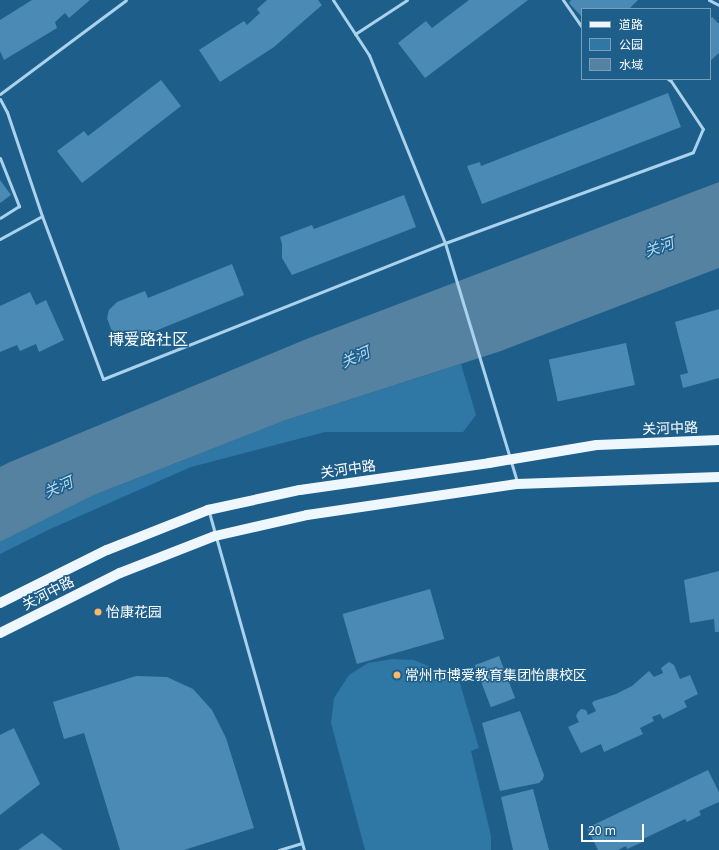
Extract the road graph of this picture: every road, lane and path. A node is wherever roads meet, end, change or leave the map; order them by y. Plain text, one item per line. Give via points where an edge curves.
1 (126, 0) edge
2 (333, 0) edge
3 (407, 0) edge
4 (563, 0) edge
5 (708, 0) edge
6 (719, 6) edge
7 (581, 26) edge
8 (355, 34) junction
9 (670, 80) edge
10 (0, 94) edge
11 (0, 99) edge
12 (0, 158) edge
13 (42, 216) junction
14 (0, 218) edge
15 (0, 239) edge
16 (445, 243) junction
17 (719, 440) edge
18 (510, 460) junction
19 (719, 477) edge
20 (517, 484) junction
21 (208, 510) junction
22 (215, 536) junction
23 (0, 603) edge
24 (0, 633) edge
25 (302, 843) junction
26 (279, 850) edge
27 (304, 850) edge

1 - 10 lane
2 - 8 lane
3 - 8 lane
4 - 7 lane
5 - 6 lane
8 - 16 lane via 369,55
9 - 16 lane via 704,129 693,152
11 - 13 lane via 7,112
12 - 14 lane via 19,206
13 - 15 lane
13 - 16 lane via 103,379
16 - 18 lane
17 - 18 main road, 关河中路 via 596,445
18 - 20 lane
18 - 21 main road, 关河中路 via 300,490
19 - 20 main road, 关河中路
20 - 22 main road, 关河中路 via 307,515
21 - 22 lane
21 - 23 main road, 关河中路 via 107,550
22 - 24 main road, 关河中路 via 120,573
22 - 25 lane
25 - 26 lane
25 - 27 lane

